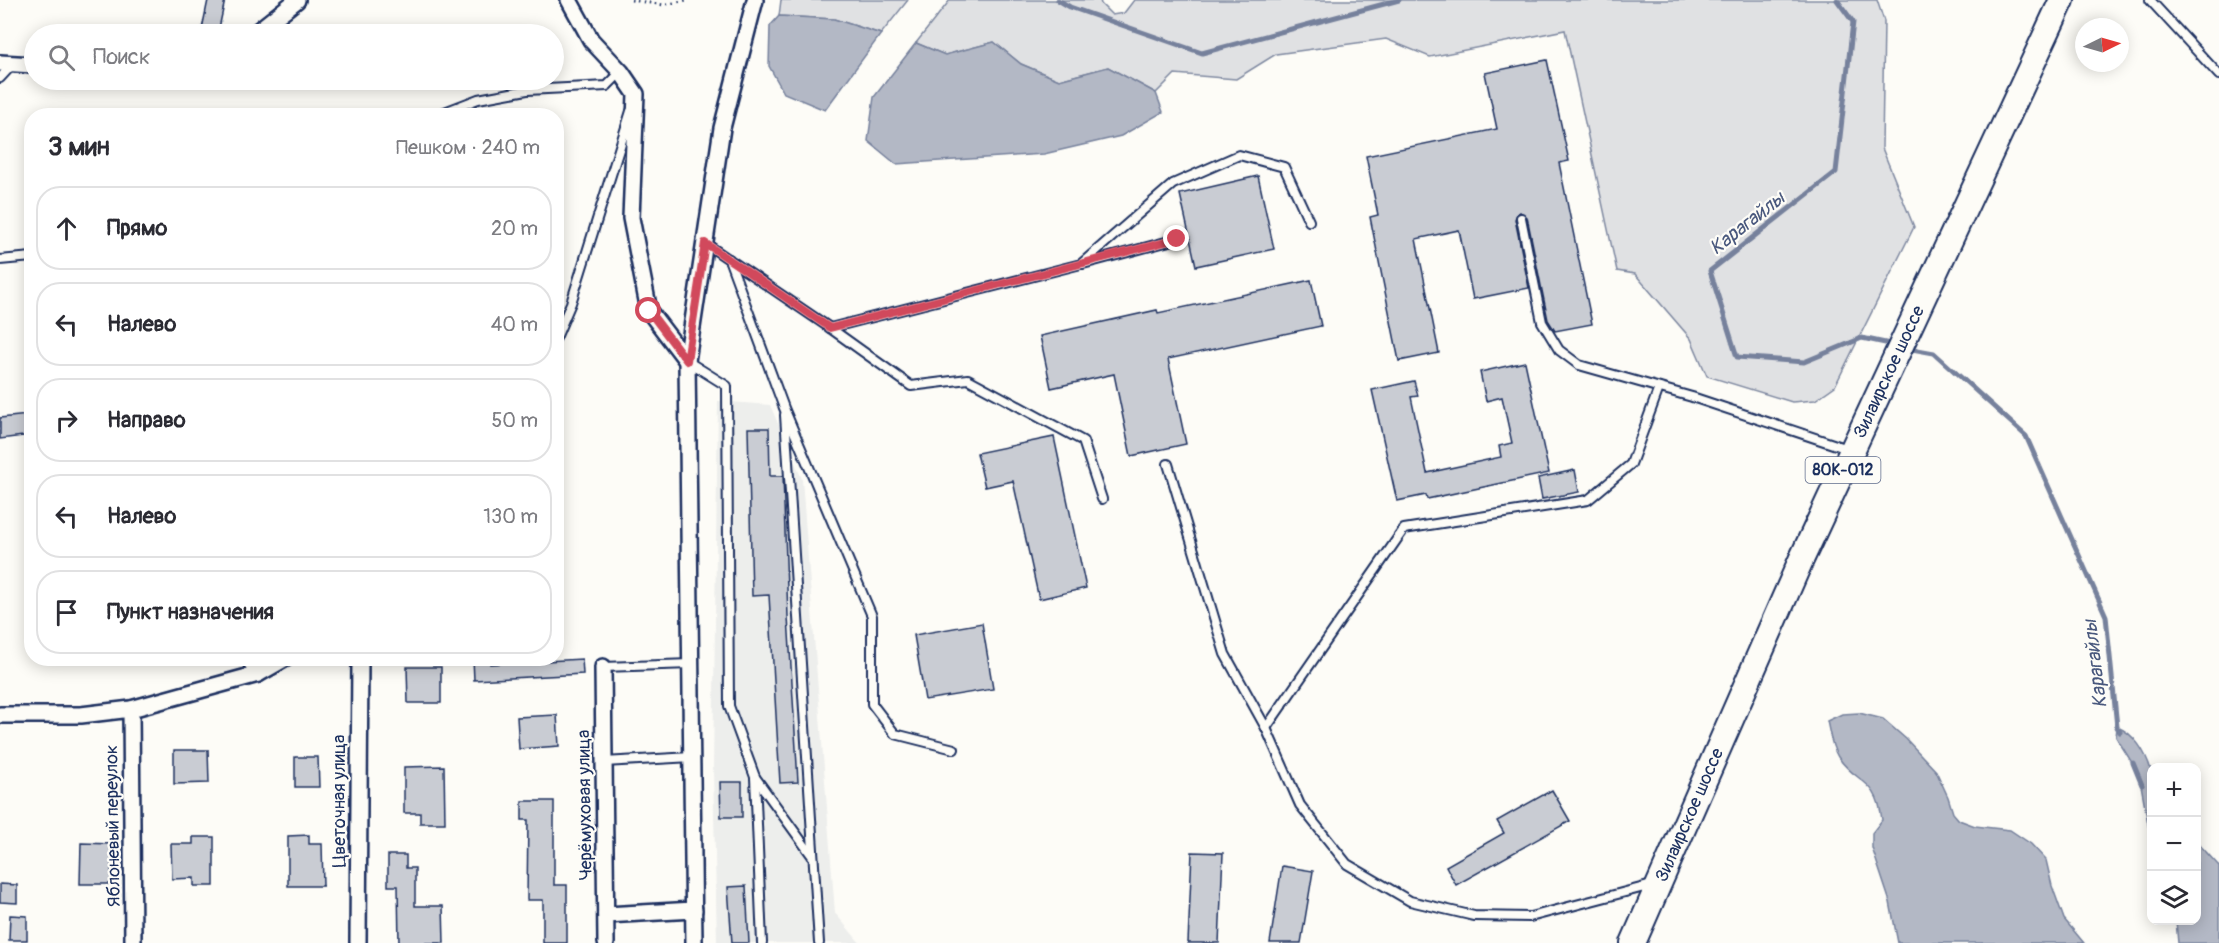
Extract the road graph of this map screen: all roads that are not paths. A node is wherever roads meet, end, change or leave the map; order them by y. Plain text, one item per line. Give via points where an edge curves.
1 (297, 0) edge
2 (569, 0) edge
3 (755, 0) edge
4 (2062, 0) edge
5 (2150, 0) edge
6 (267, 24) edge
7 (7, 64) edge
8 (24, 65) edge
9 (621, 72) junction
10 (2219, 75) edge
11 (0, 78) edge
12 (564, 88) edge
13 (528, 90) edge
14 (636, 94) junction
15 (455, 108) edge
16 (1521, 218) dead end
17 (1309, 221) dead end
18 (1177, 239) dead end
19 (705, 243) junction
20 (24, 258) edge
21 (729, 259) junction
22 (0, 260) edge
23 (1082, 264) junction
24 (564, 318) edge
25 (830, 328) junction
26 (687, 361) junction
27 (1659, 388) junction
28 (784, 408) junction
29 (1852, 451) junction
30 (1168, 464) dead end
31 (1102, 499) dead end
32 (691, 664) junction
33 (254, 666) edge
34 (272, 666) edge
35 (360, 666) edge
36 (603, 667) joint
37 (258, 674) junction
38 (131, 710) junction
39 (0, 715) edge
40 (1266, 728) junction
41 (954, 749) dead end
42 (692, 757) junction
43 (604, 762) junction
44 (755, 777) junction
45 (813, 857) junction
46 (1659, 883) junction
47 (694, 910) junction
48 (606, 915) junction
49 (134, 943) edge
50 (358, 943) edge
51 (606, 943) edge
52 (694, 943) edge
53 (762, 943) edge
54 (819, 943) edge
55 (1633, 943) edge

1 - 6 street
2 - 9 street via 591,40
3 - 19 street via 722,128
4 - 29 main road, Зилаирское шоссе / 80К-012
5 - 10 lane
7 - 8 street
7 - 11 lane
9 - 12 lane via 607,86
9 - 14 street
13 - 15 lane via 478,99
14 - 24 lane
14 - 26 street via 631,218 649,311
16 - 27 lane via 1542,322 1559,350 1579,365
17 - 23 lane via 1284,166 1239,155 1173,184
18 - 23 lane
19 - 21 lane
19 - 26 street
20 - 22 lane
21 - 25 lane
21 - 28 lane
23 - 25 lane
25 - 31 lane via 911,386 968,379 1083,441
26 - 32 street
26 - 44 lane via 727,386 729,706
27 - 29 lane
27 - 40 lane via 1631,464 1588,500 1404,529
28 - 41 lane via 872,616 872,704 895,734
28 - 45 lane
29 - 46 main road, Зилаирское шоссе / 80К-012
30 - 40 lane via 1225,654
32 - 36 lane
32 - 42 street
33 - 37 street
34 - 37 street
35 - 50 street, Цветочная улица
36 - 43 street, Черёмуховая улица
37 - 38 street
38 - 39 street via 81,715
38 - 49 street, Яблоневый переулок
40 - 46 lane via 1300,805 1347,864 1410,901 1474,915 1530,917
42 - 43 lane
42 - 47 street
43 - 48 street, Черёмуховая улица
44 - 45 lane
44 - 53 lane
45 - 54 lane
46 - 55 main road, Зилаирское шоссе / 80К-012
47 - 48 street
47 - 52 street
48 - 51 street, Черёмуховая улица

